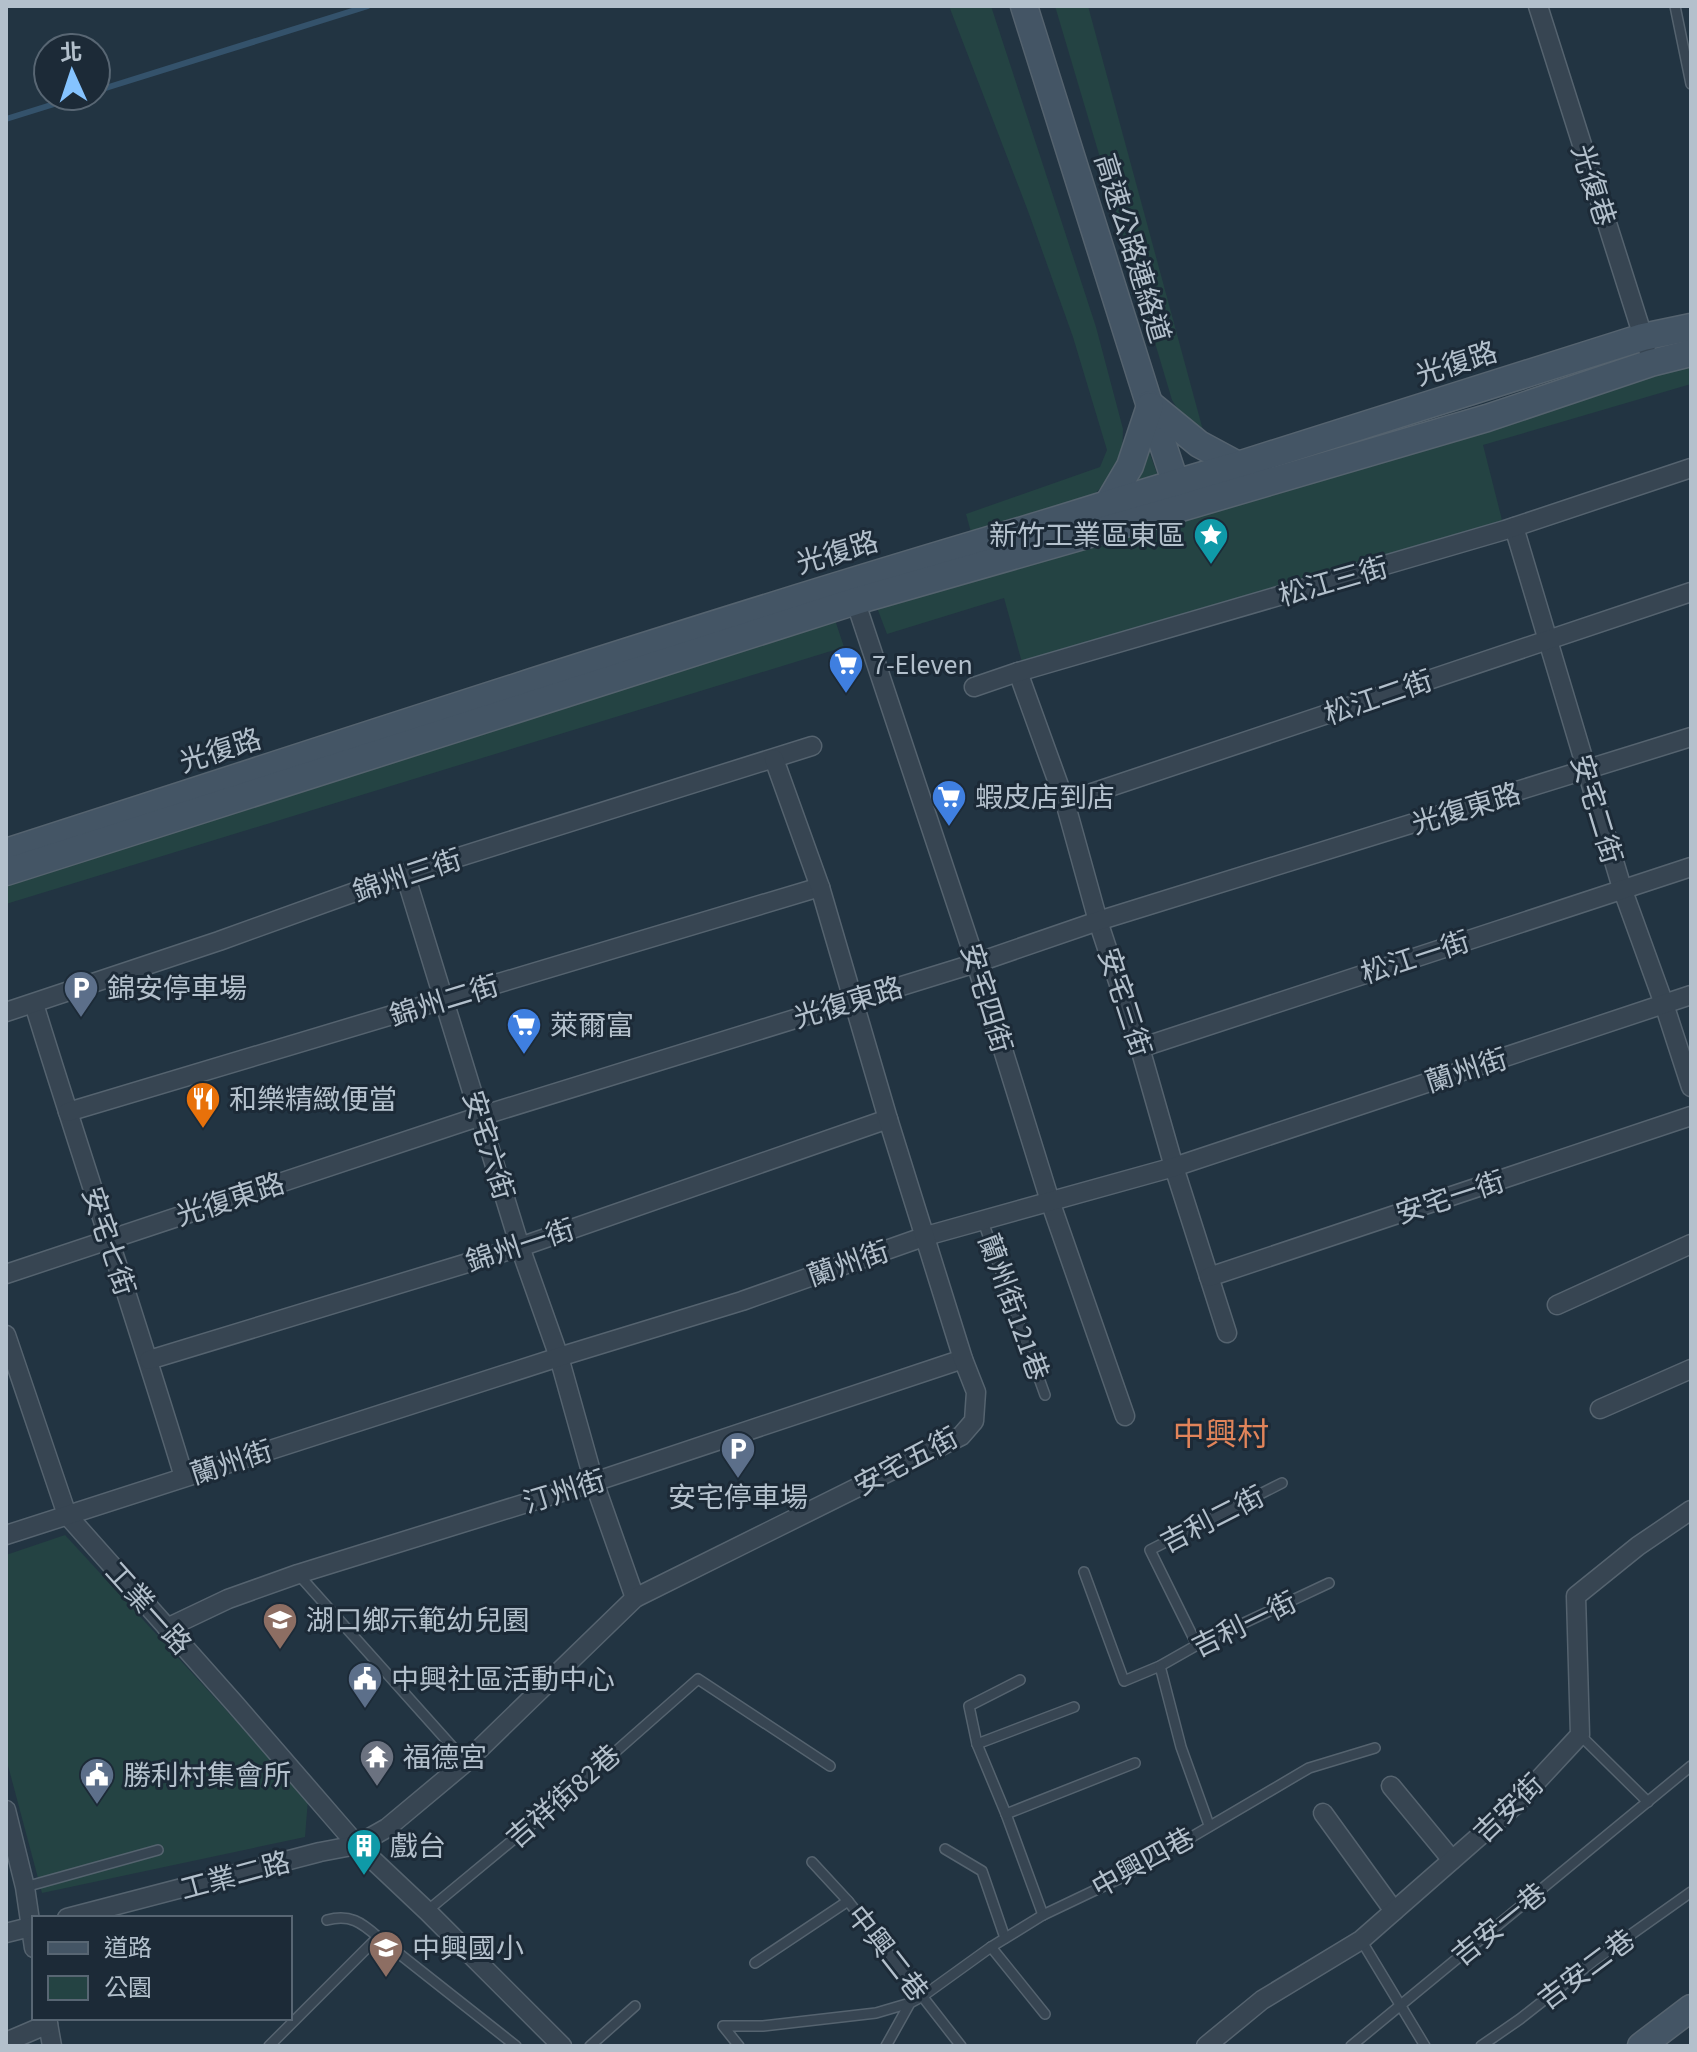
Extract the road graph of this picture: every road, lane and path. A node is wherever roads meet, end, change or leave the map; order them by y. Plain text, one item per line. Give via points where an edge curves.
1 (1024, 6) edge
2 (1538, 6) edge
3 (1675, 6) edge
4 (1691, 84) edge
5 (1691, 327) edge
6 (1643, 337) junction
7 (1691, 353) edge
8 (1651, 363) junction
9 (1149, 404) junction
10 (1238, 465) junction
11 (1691, 468) edge
12 (1175, 482) junction
13 (1107, 505) junction
14 (1184, 507) junction
15 (1514, 527) junction
16 (852, 591) junction
17 (1691, 592) edge
18 (1546, 640) junction
19 (1018, 672) junction
20 (974, 687) dead end
21 (1691, 737) edge
22 (812, 746) dead end
23 (774, 759) junction
24 (1586, 771) junction
25 (1065, 802) junction
26 (6, 852) edge
27 (1691, 867) edge
28 (6, 872) edge
29 (405, 874) junction
30 (820, 887) junction
31 (1622, 888) junction
32 (1098, 921) junction
33 (976, 963) junction
34 (1691, 995) edge
35 (444, 1000) junction
36 (853, 1001) junction
37 (34, 1004) junction
38 (1664, 1004) junction
39 (6, 1012) edge
40 (1140, 1048) junction
41 (1691, 1087) edge
42 (68, 1112) junction
43 (481, 1116) junction
44 (1691, 1116) edge
45 (888, 1119) junction
46 (1174, 1167) junction
47 (1050, 1201) junction
48 (982, 1219) junction
49 (926, 1236) junction
50 (108, 1239) junction
51 (1691, 1244) edge
52 (520, 1247) junction
53 (6, 1274) edge
54 (1209, 1277) junction
55 (1557, 1305) dead end
56 (1227, 1333) dead end
57 (6, 1335) edge
58 (559, 1357) junction
59 (963, 1359) junction
60 (149, 1360) junction
61 (1691, 1369) edge
62 (1045, 1395) dead end
63 (1600, 1409) dead end
64 (1125, 1416) dead end
65 (184, 1477) junction
66 (594, 1482) junction
67 (1282, 1483) dead end
68 (1691, 1510) edge
69 (67, 1515) junction
70 (6, 1535) edge
71 (1084, 1572) dead end
72 (298, 1574) junction
73 (1329, 1583) dead end
74 (635, 1598) junction
75 (167, 1628) junction
76 (1197, 1645) junction
77 (1160, 1666) junction
78 (1020, 1680) dead end
79 (1074, 1707) dead end
80 (1580, 1735) junction
81 (977, 1744) junction
82 (1375, 1748) dead end
83 (466, 1762) junction
84 (1135, 1763) dead end
85 (830, 1766) dead end
86 (1691, 1766) edge
87 (1391, 1786) dead end
88 (1648, 1802) junction
89 (6, 1810) edge
90 (1323, 1813) dead end
91 (1006, 1814) junction
92 (1209, 1825) junction
93 (11, 1844) edge
94 (357, 1845) junction
95 (945, 1849) dead end
96 (158, 1850) dead end
97 (1452, 1860) junction
98 (812, 1862) dead end
99 (25, 1887) junction
100 (1691, 1892) edge
101 (848, 1901) junction
102 (427, 1911) junction
103 (1394, 1911) junction
104 (1043, 1915) junction
105 (75, 1916) edge
106 (327, 1920) dead end
107 (32, 1927) edge
108 (6, 1933) edge
109 (378, 1937) junction
110 (1005, 1938) junction
111 (1361, 1940) junction
112 (991, 1947) junction
113 (755, 1963) dead end
114 (923, 1996) junction
115 (910, 2003) junction
116 (1400, 2005) junction
117 (635, 2006) dead end
118 (1691, 2008) edge
119 (1045, 2014) dead end
120 (47, 2021) edge
121 (6, 2042) edge
122 (52, 2046) edge
123 (269, 2046) edge
124 (516, 2046) edge
125 (562, 2046) edge
126 (590, 2046) edge
127 (739, 2046) edge
128 (886, 2046) edge
129 (961, 2046) edge
130 (1206, 2046) edge
131 (1351, 2046) edge
132 (1425, 2046) edge
133 (1481, 2046) edge
134 (1641, 2046) edge

1 - 9 street, 高速公路連絡道
2 - 6 street, 光復巷
3 - 4 lane
5 - 6 street, 光復路
6 - 8 street, 光復巷
6 - 10 street, 光復路
7 - 8 street, 光復路
8 - 14 street, 光復路 via 1487,418
9 - 10 street via 1199,444
9 - 12 street, 高速公路連絡道
9 - 13 street via 1130,466
10 - 12 street, 光復路
11 - 15 street, 松江三街
12 - 13 street, 光復路
12 - 14 street, 高速公路連絡道
13 - 16 street, 光復路
14 - 16 street, 光復路
15 - 18 street, 安宅二街
15 - 19 street, 松江三街
16 - 26 street, 光復路
16 - 28 street, 光復路
16 - 33 street, 安宅四街
17 - 18 street, 松江二街
18 - 24 street, 安宅二街
18 - 25 street, 松江二街
19 - 20 street, 松江三街
19 - 25 street, 安宅三街
21 - 24 street, 光復東路
22 - 23 street, 錦州三街
23 - 29 street, 錦州三街
23 - 30 street, 安宅五街
24 - 31 street, 安宅二街
24 - 32 street, 光復東路
25 - 32 street, 安宅三街
27 - 31 street, 松江一街
29 - 35 street, 安宅六街
29 - 37 street, 錦州三街
30 - 35 street, 錦州二街
30 - 36 street, 安宅五街
31 - 38 street, 安宅二街
31 - 40 street, 松江一街
32 - 33 street, 光復東路
32 - 40 street, 安宅三街
33 - 36 street, 光復東路
33 - 47 street, 安宅四街
34 - 38 street, 蘭州街
35 - 42 street, 錦州二街
35 - 43 street, 安宅六街
36 - 43 street, 光復東路
36 - 45 street, 安宅五街
37 - 39 street, 錦州三街
37 - 42 street, 安宅七街
38 - 41 street, 安宅二街
38 - 46 street, 蘭州街
40 - 46 street, 安宅三街
42 - 50 street, 安宅七街
43 - 50 street, 光復東路
43 - 52 street, 安宅六街
44 - 54 street, 安宅一街
45 - 49 street, 安宅五街
45 - 52 street, 錦州一街
46 - 47 street, 蘭州街
46 - 54 street, 安宅三街
47 - 48 street, 蘭州街
47 - 64 street, 安宅四街
48 - 49 street, 蘭州街
48 - 62 lane, 蘭州街121巷
49 - 58 street, 蘭州街 via 742,1301
49 - 59 street, 安宅五街
50 - 53 street, 光復東路
50 - 60 street, 安宅七街
51 - 55 street
52 - 58 street, 安宅六街
52 - 60 street, 錦州一街
54 - 56 street, 安宅三街
57 - 69 street, 工業一路
58 - 65 street, 蘭州街
58 - 66 street, 安宅六街
59 - 66 street, 汀州街
59 - 74 street, 安宅五街 via 976,1392 974,1421 961,1436
60 - 65 street, 安宅七街
61 - 63 street
65 - 69 street, 蘭州街
66 - 72 street, 汀州街
66 - 74 street, 安宅六街
67 - 76 lane, 吉利二街 via 1150,1550
68 - 80 street via 1576,1596
69 - 70 street, 蘭州街
69 - 75 street, 工業一路
71 - 77 lane, 吉利一街 via 1124,1681
72 - 75 street, 汀州街
72 - 83 lane
73 - 76 lane, 吉利一街
74 - 83 street, 安宅五街
75 - 94 street, 工業一路
76 - 77 lane, 吉利一街
77 - 92 lane
78 - 81 lane via 969,1706
79 - 81 lane
80 - 88 lane
80 - 97 street, 吉安街 via 1515,1805
81 - 91 lane
82 - 92 lane, 中興四巷 via 1309,1768
83 - 94 street, 安宅五街 via 387,1828
84 - 91 lane
85 - 102 lane, 吉祥街82巷 via 698,1679
86 - 88 lane, 吉安一巷
87 - 97 street
88 - 116 lane, 吉安一巷
89 - 93 street
90 - 103 street
91 - 104 lane
92 - 104 lane, 中興四巷 via 1127,1875
93 - 99 street
94 - 102 street, 工業一路
94 - 105 street, 工業二路
95 - 110 lane via 982,1871
96 - 99 lane
97 - 103 street, 吉安街
98 - 101 lane, 中興二巷
99 - 107 street
100 - 133 lane, 吉安二巷
101 - 113 lane
101 - 114 lane, 中興二巷
102 - 125 street, 工業一路
103 - 111 street, 吉安街
104 - 110 lane, 中興四巷
106 - 109 lane via 360,1921
107 - 108 street
109 - 123 lane
109 - 124 lane
110 - 112 lane, 中興四巷
111 - 116 lane
111 - 130 street, 吉安街 via 1262,2000
112 - 114 lane, 中興四巷
112 - 119 lane
114 - 115 lane, 中興四巷
114 - 129 lane, 中興二巷
115 - 127 lane, 中興四巷 via 876,2013 723,2026
115 - 128 lane
116 - 131 lane, 吉安一巷
116 - 132 lane
117 - 126 lane
118 - 134 street
120 - 121 street
120 - 122 street

